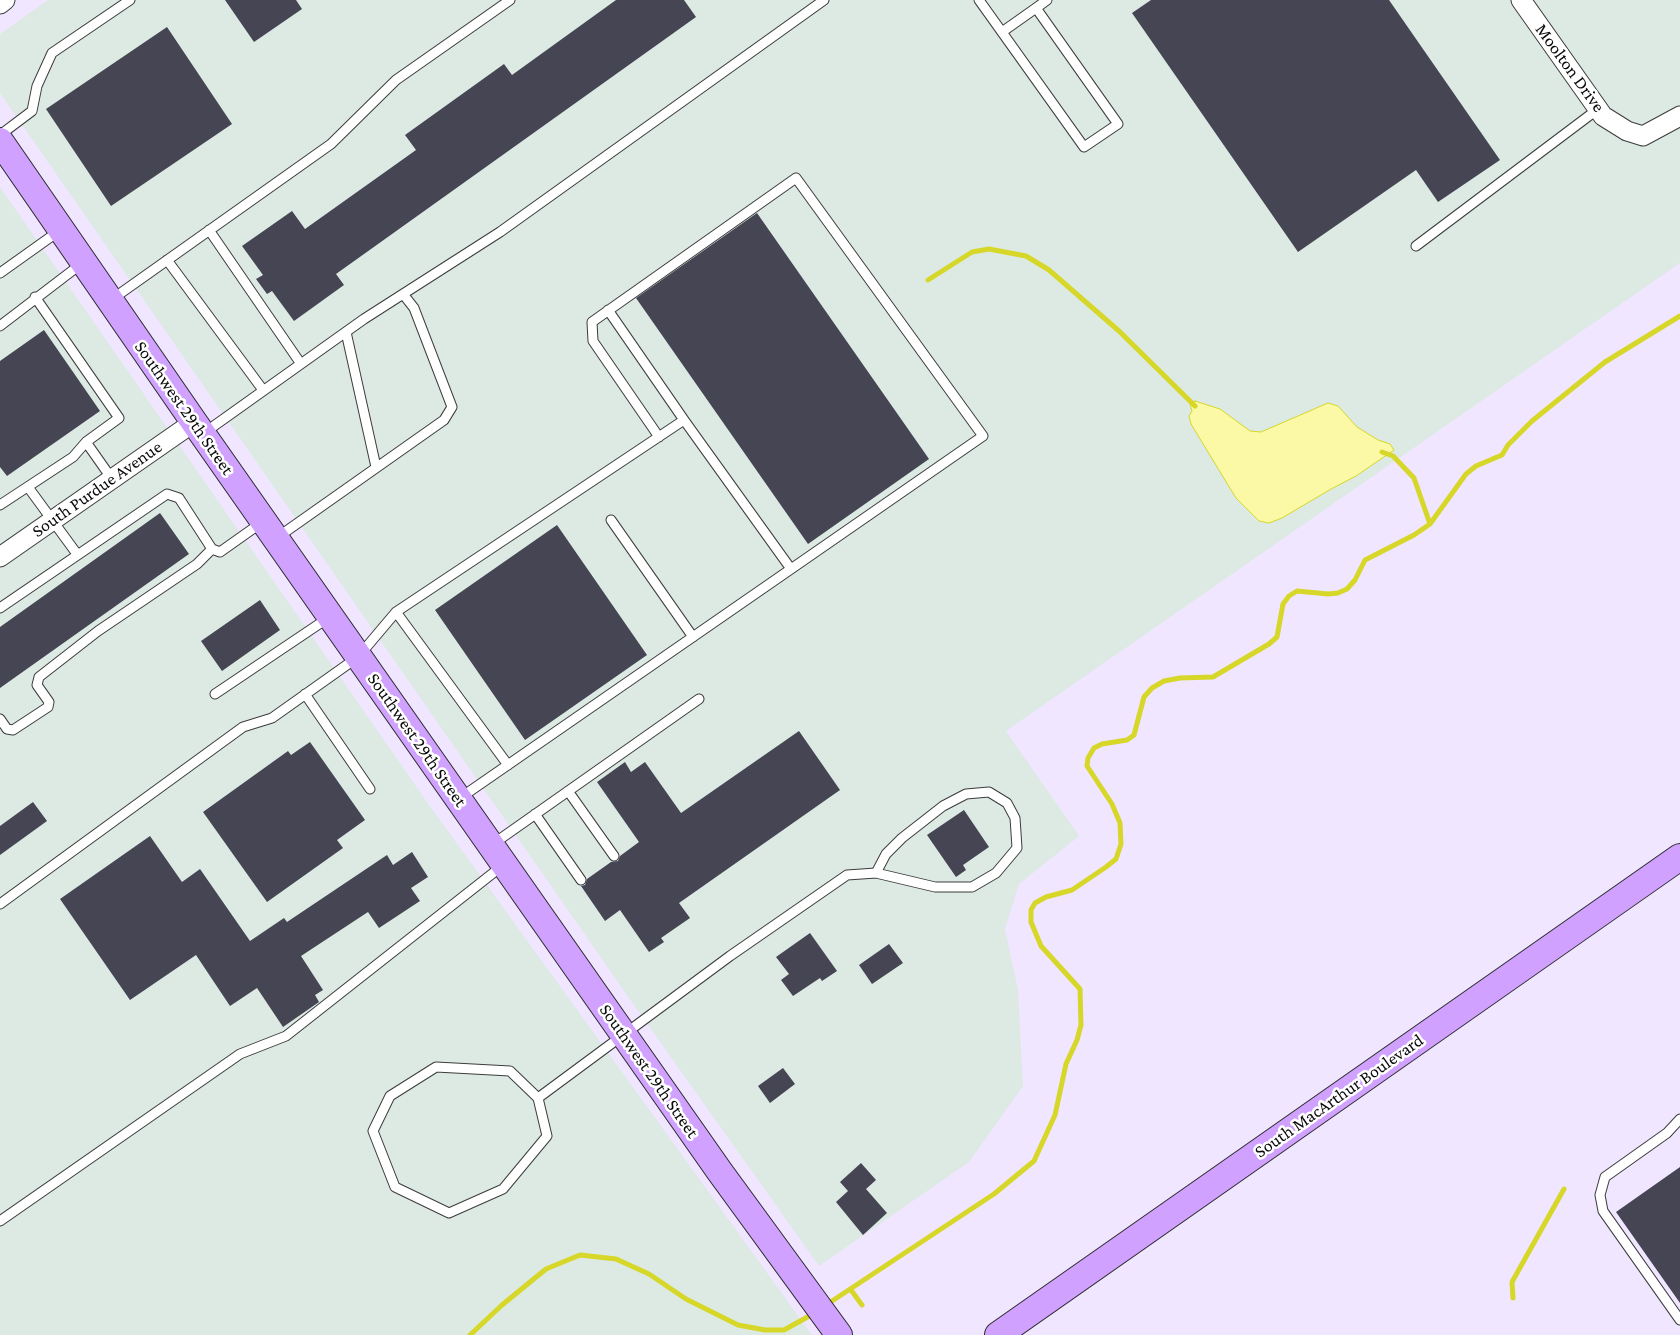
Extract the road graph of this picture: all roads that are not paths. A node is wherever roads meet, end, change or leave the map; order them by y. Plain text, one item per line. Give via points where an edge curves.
1 (5, 0) edge
2 (130, 0) edge
3 (510, 0) edge
4 (824, 0) edge
5 (980, 0) edge
6 (1047, 0) edge
7 (1521, 0) edge
8 (0, 4) edge
9 (1036, 8) junction
10 (1002, 32) junction
11 (1598, 109) junction
12 (1680, 116) edge
13 (0, 135) edge
14 (0, 141) edge
15 (61, 230) junction
16 (209, 230) junction
17 (1416, 246) dead end
18 (168, 260) junction
19 (84, 262) junction
20 (0, 273) edge
21 (403, 294) junction
22 (35, 298) junction
23 (110, 301) junction
24 (608, 310) junction
25 (0, 326) edge
26 (346, 332) junction
27 (301, 364) junction
28 (263, 390) junction
29 (684, 420) junction
30 (198, 428) junction
31 (659, 438) junction
32 (86, 442) junction
33 (376, 467) junction
34 (112, 479) junction
35 (28, 486) junction
36 (0, 505) edge
37 (52, 520) junction
38 (611, 520) dead end
39 (269, 530) junction
40 (212, 549) junction
41 (77, 554) junction
42 (0, 556) edge
43 (791, 570) junction
44 (0, 608) edge
45 (396, 612) junction
46 (330, 616) junction
47 (693, 637) junction
48 (358, 657) junction
49 (215, 694) dead end
50 (305, 694) junction
51 (699, 699) dead end
52 (0, 719) edge
53 (508, 765) junction
54 (370, 789) dead end
55 (568, 791) junction
56 (458, 799) junction
57 (534, 814) junction
58 (497, 855) junction
59 (614, 856) dead end
60 (1680, 857) edge
61 (876, 873) junction
62 (581, 880) dead end
63 (0, 904) edge
64 (623, 1034) junction
65 (538, 1098) junction
66 (1680, 1119) edge
67 (0, 1221) edge
68 (1680, 1320) edge
69 (834, 1328) edge
70 (998, 1335) edge

1 - 8 street
2 - 13 lane via 52,53 37,86 32,112
3 - 16 lane via 396,80 331,144
4 - 21 lane via 500,232
5 - 10 lane
6 - 9 lane
7 - 11 street, Moolton Drive
9 - 10 lane
9 - 10 lane via 1118,124 1084,147
11 - 12 street, Moolton Drive via 1627,131 1642,136
11 - 17 lane
14 - 15 street, Southwest 29th Street
15 - 19 street, Southwest 29th Street
15 - 20 lane
16 - 18 lane
16 - 27 lane
18 - 23 lane
18 - 28 lane
19 - 22 lane
19 - 23 street, Southwest 29th Street
21 - 26 lane
21 - 33 lane via 414,308 452,407 444,420
22 - 25 lane
22 - 32 lane via 119,418
23 - 30 street, Southwest 29th Street
24 - 29 lane
24 - 31 lane via 592,322 593,340
24 - 43 lane via 796,178 983,436
26 - 27 lane
26 - 33 lane
27 - 28 lane
28 - 30 lane
29 - 31 lane
29 - 43 lane
30 - 34 street, South Purdue Avenue
30 - 39 street, Southwest 29th Street
31 - 45 lane
32 - 34 lane
32 - 35 lane via 73,457
33 - 39 lane
34 - 37 street, South Purdue Avenue
35 - 36 lane
35 - 37 lane
37 - 41 lane
37 - 42 street, South Purdue Avenue
38 - 47 lane
39 - 40 lane via 220,552
39 - 46 street, Southwest 29th Street
40 - 41 lane via 179,498 167,494
40 - 52 lane via 198,564 98,631 39,677 37,685 49,702 48,707 13,730 7,729
41 - 44 lane
43 - 47 lane
45 - 48 lane
45 - 53 lane
46 - 48 street, Southwest 29th Street
46 - 49 lane
47 - 53 lane
48 - 50 lane
48 - 56 street, Southwest 29th Street
50 - 54 lane
50 - 63 lane via 272,718 244,727
51 - 55 lane
53 - 56 lane
55 - 57 lane
55 - 59 lane
56 - 58 street, Southwest 29th Street
57 - 58 lane
57 - 62 lane
58 - 64 street, Southwest 29th Street
58 - 67 lane via 286,1036 240,1054
60 - 70 street, South MacArthur Boulevard
61 - 61 lane via 936,887 972,887 996,873 1017,848 1015,818 1007,803 989,792 966,794 943,806 902,838 886,854
61 - 64 lane via 847,875
64 - 65 lane
64 - 69 street, Southwest 29th Street
65 - 65 lane via 547,1136 503,1189 449,1212 395,1187 373,1131 390,1096 436,1067 510,1071
66 - 68 lane via 1667,1133 1605,1177 1600,1195 1603,1211

